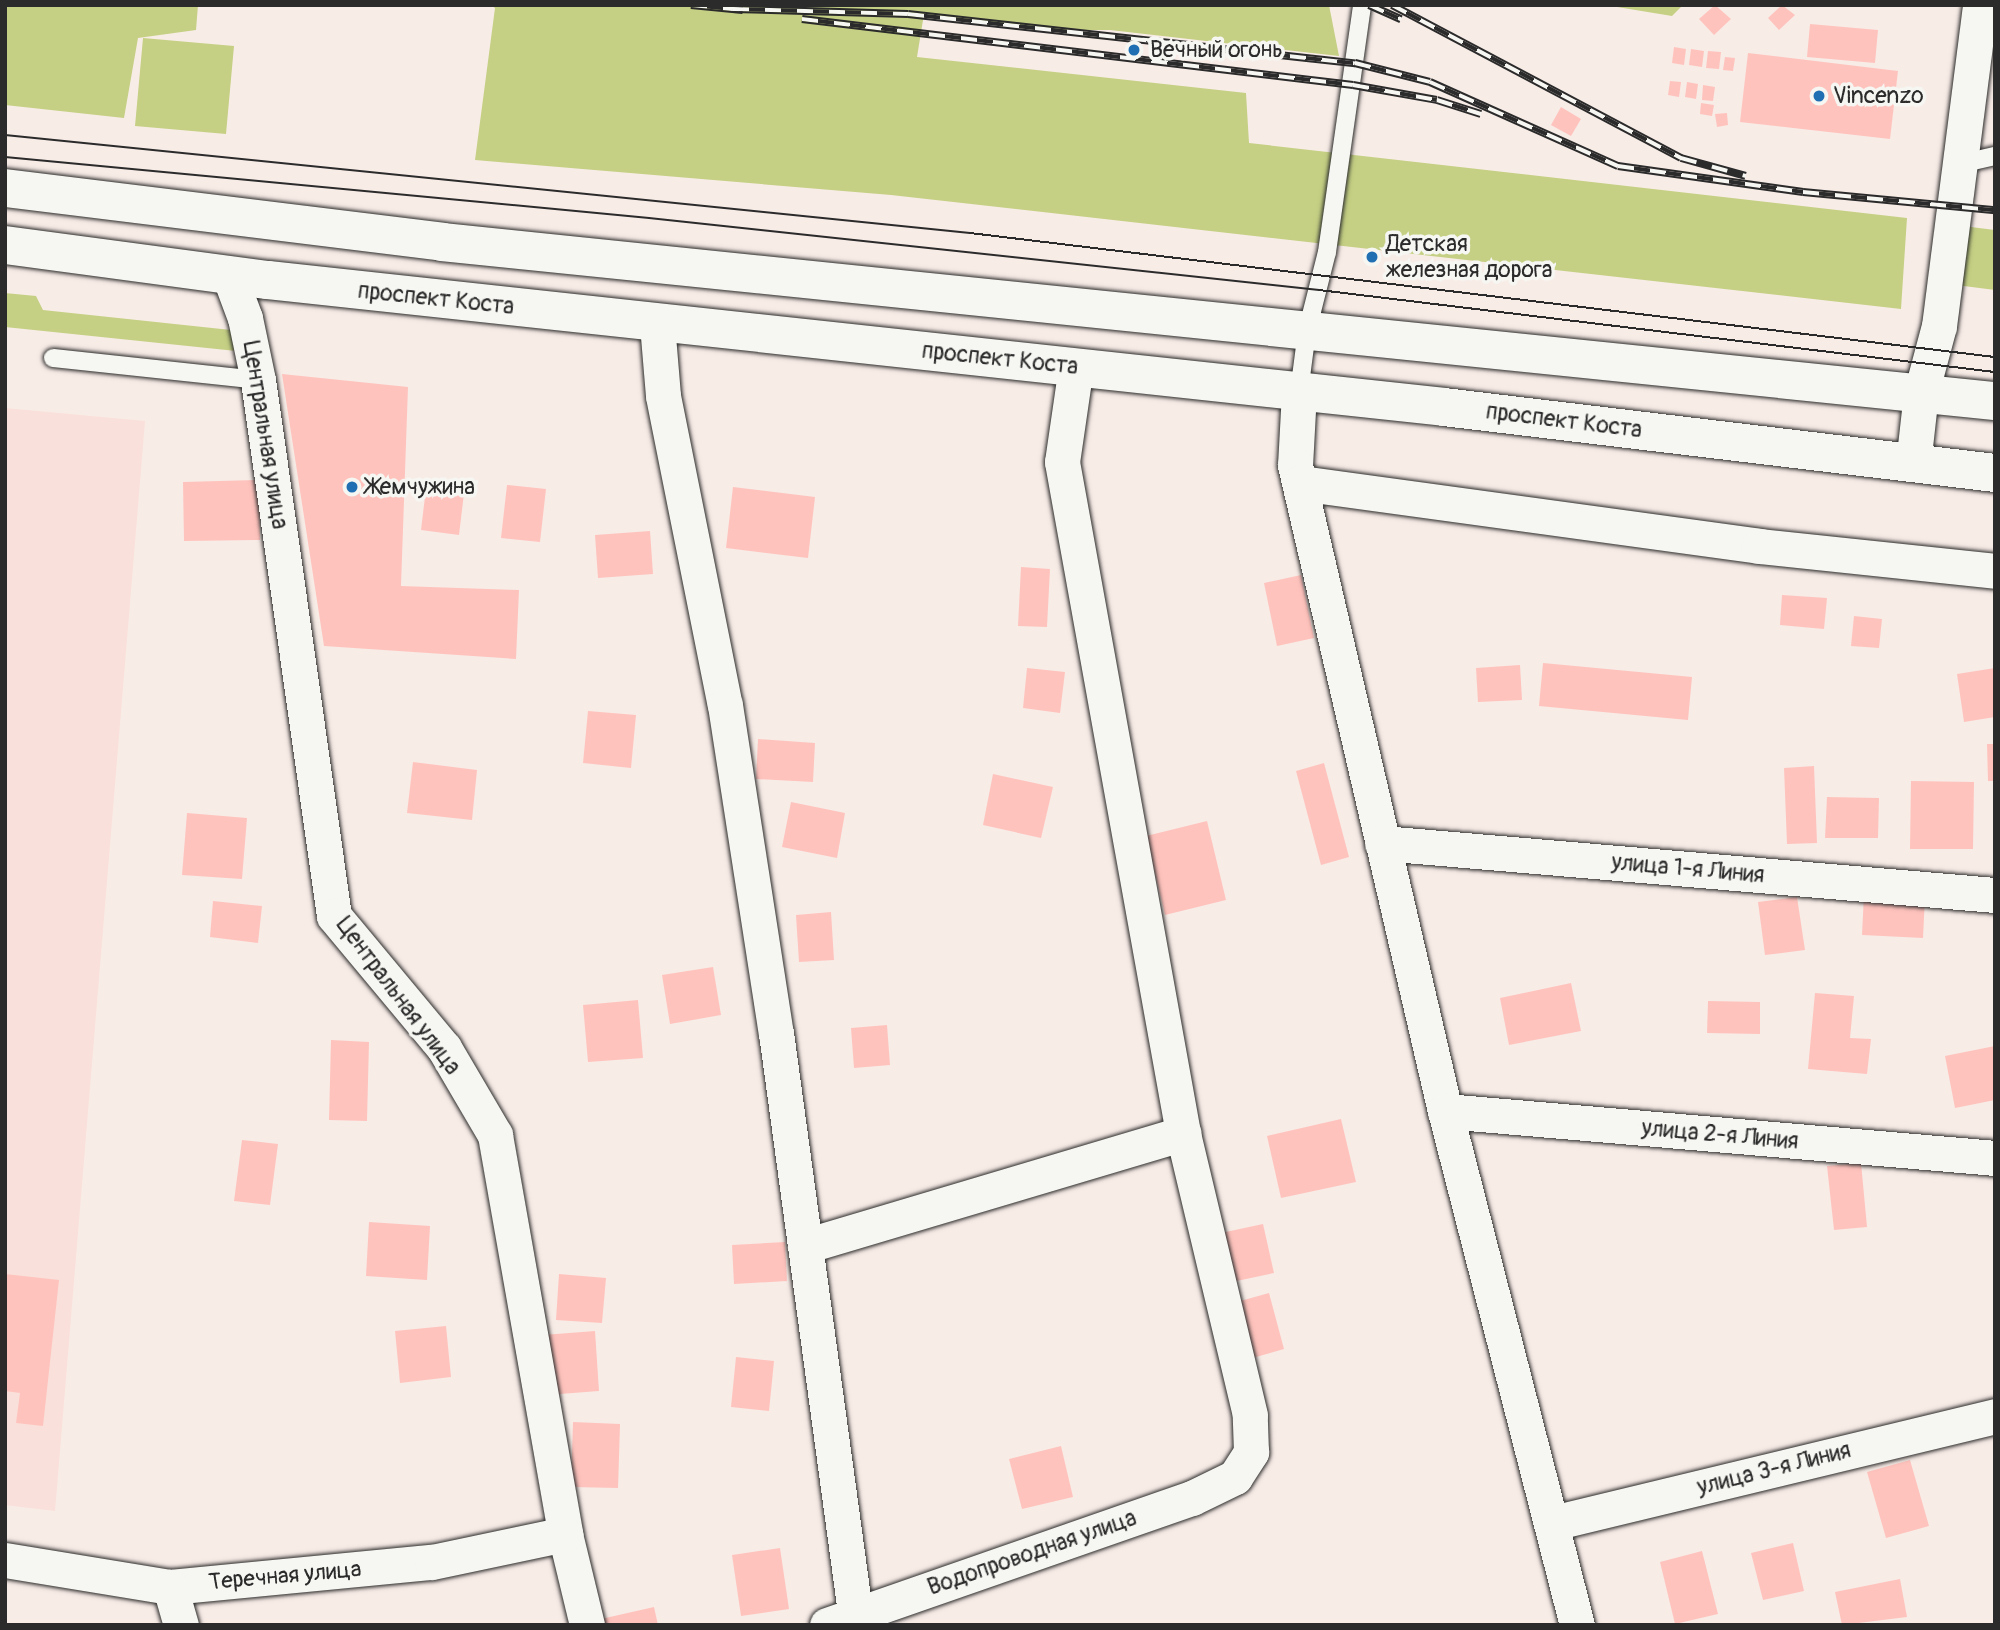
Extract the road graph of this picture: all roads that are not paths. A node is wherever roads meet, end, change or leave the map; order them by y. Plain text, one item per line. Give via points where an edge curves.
1 (1362, 5) edge
2 (1980, 5) edge
3 (1995, 156) edge
4 (1960, 164) junction
5 (5, 188) edge
6 (164, 206) junction
7 (5, 245) edge
8 (158, 265) junction
9 (229, 275) junction
10 (657, 324) junction
11 (1307, 331) junction
12 (53, 358) dead end
13 (1076, 366) junction
14 (258, 380) junction
15 (1298, 392) junction
16 (1921, 393) junction
17 (1995, 401) edge
18 (1913, 464) junction
19 (1995, 473) edge
20 (1300, 483) junction
21 (1995, 570) edge
22 (1382, 843) junction
23 (1995, 895) edge
24 (1445, 1111) junction
25 (1183, 1133) junction
26 (1995, 1158) edge
27 (805, 1246) junction
28 (1995, 1416) edge
29 (1553, 1523) junction
30 (565, 1534) junction
31 (5, 1560) edge
32 (170, 1587) junction
33 (841, 1618) edge
34 (181, 1625) edge
35 (587, 1625) edge
36 (1577, 1625) edge

1 - 11 lane via 1327,251
2 - 4 street
3 - 4 lane
4 - 16 street via 1939,326
5 - 6 main road
6 - 8 main road
6 - 11 main road via 442,242
7 - 8 main road, проспект Коста
8 - 9 main road, проспект Коста
9 - 10 main road, проспект Коста
9 - 14 street, Центральная улица via 246,318
10 - 13 main road, проспект Коста
10 - 27 street via 663,397 724,705
11 - 15 lane
11 - 16 main road
12 - 14 lane
13 - 15 main road, проспект Коста
13 - 25 street via 1062,462
14 - 30 street, Центральная улица via 334,916 444,1048 495,1135
15 - 18 main road, проспект Коста
15 - 20 street via 1295,465
16 - 17 main road
16 - 18 street
18 - 19 main road, проспект Коста
20 - 21 street via 1759,546
20 - 22 street
22 - 23 street, улица 1-я Линия
22 - 24 street
24 - 26 street, улица 2-я Линия
24 - 29 street
25 - 27 street
25 - 33 street, Водопроводная улица via 1250,1415 1251,1452 1235,1477 1192,1498
27 - 33 street
28 - 29 street, улица 3-я Линия
29 - 36 street
30 - 32 street, Теречная улица via 432,1562
30 - 35 street, Центральная улица
31 - 32 street, Теречная улица
32 - 34 street

